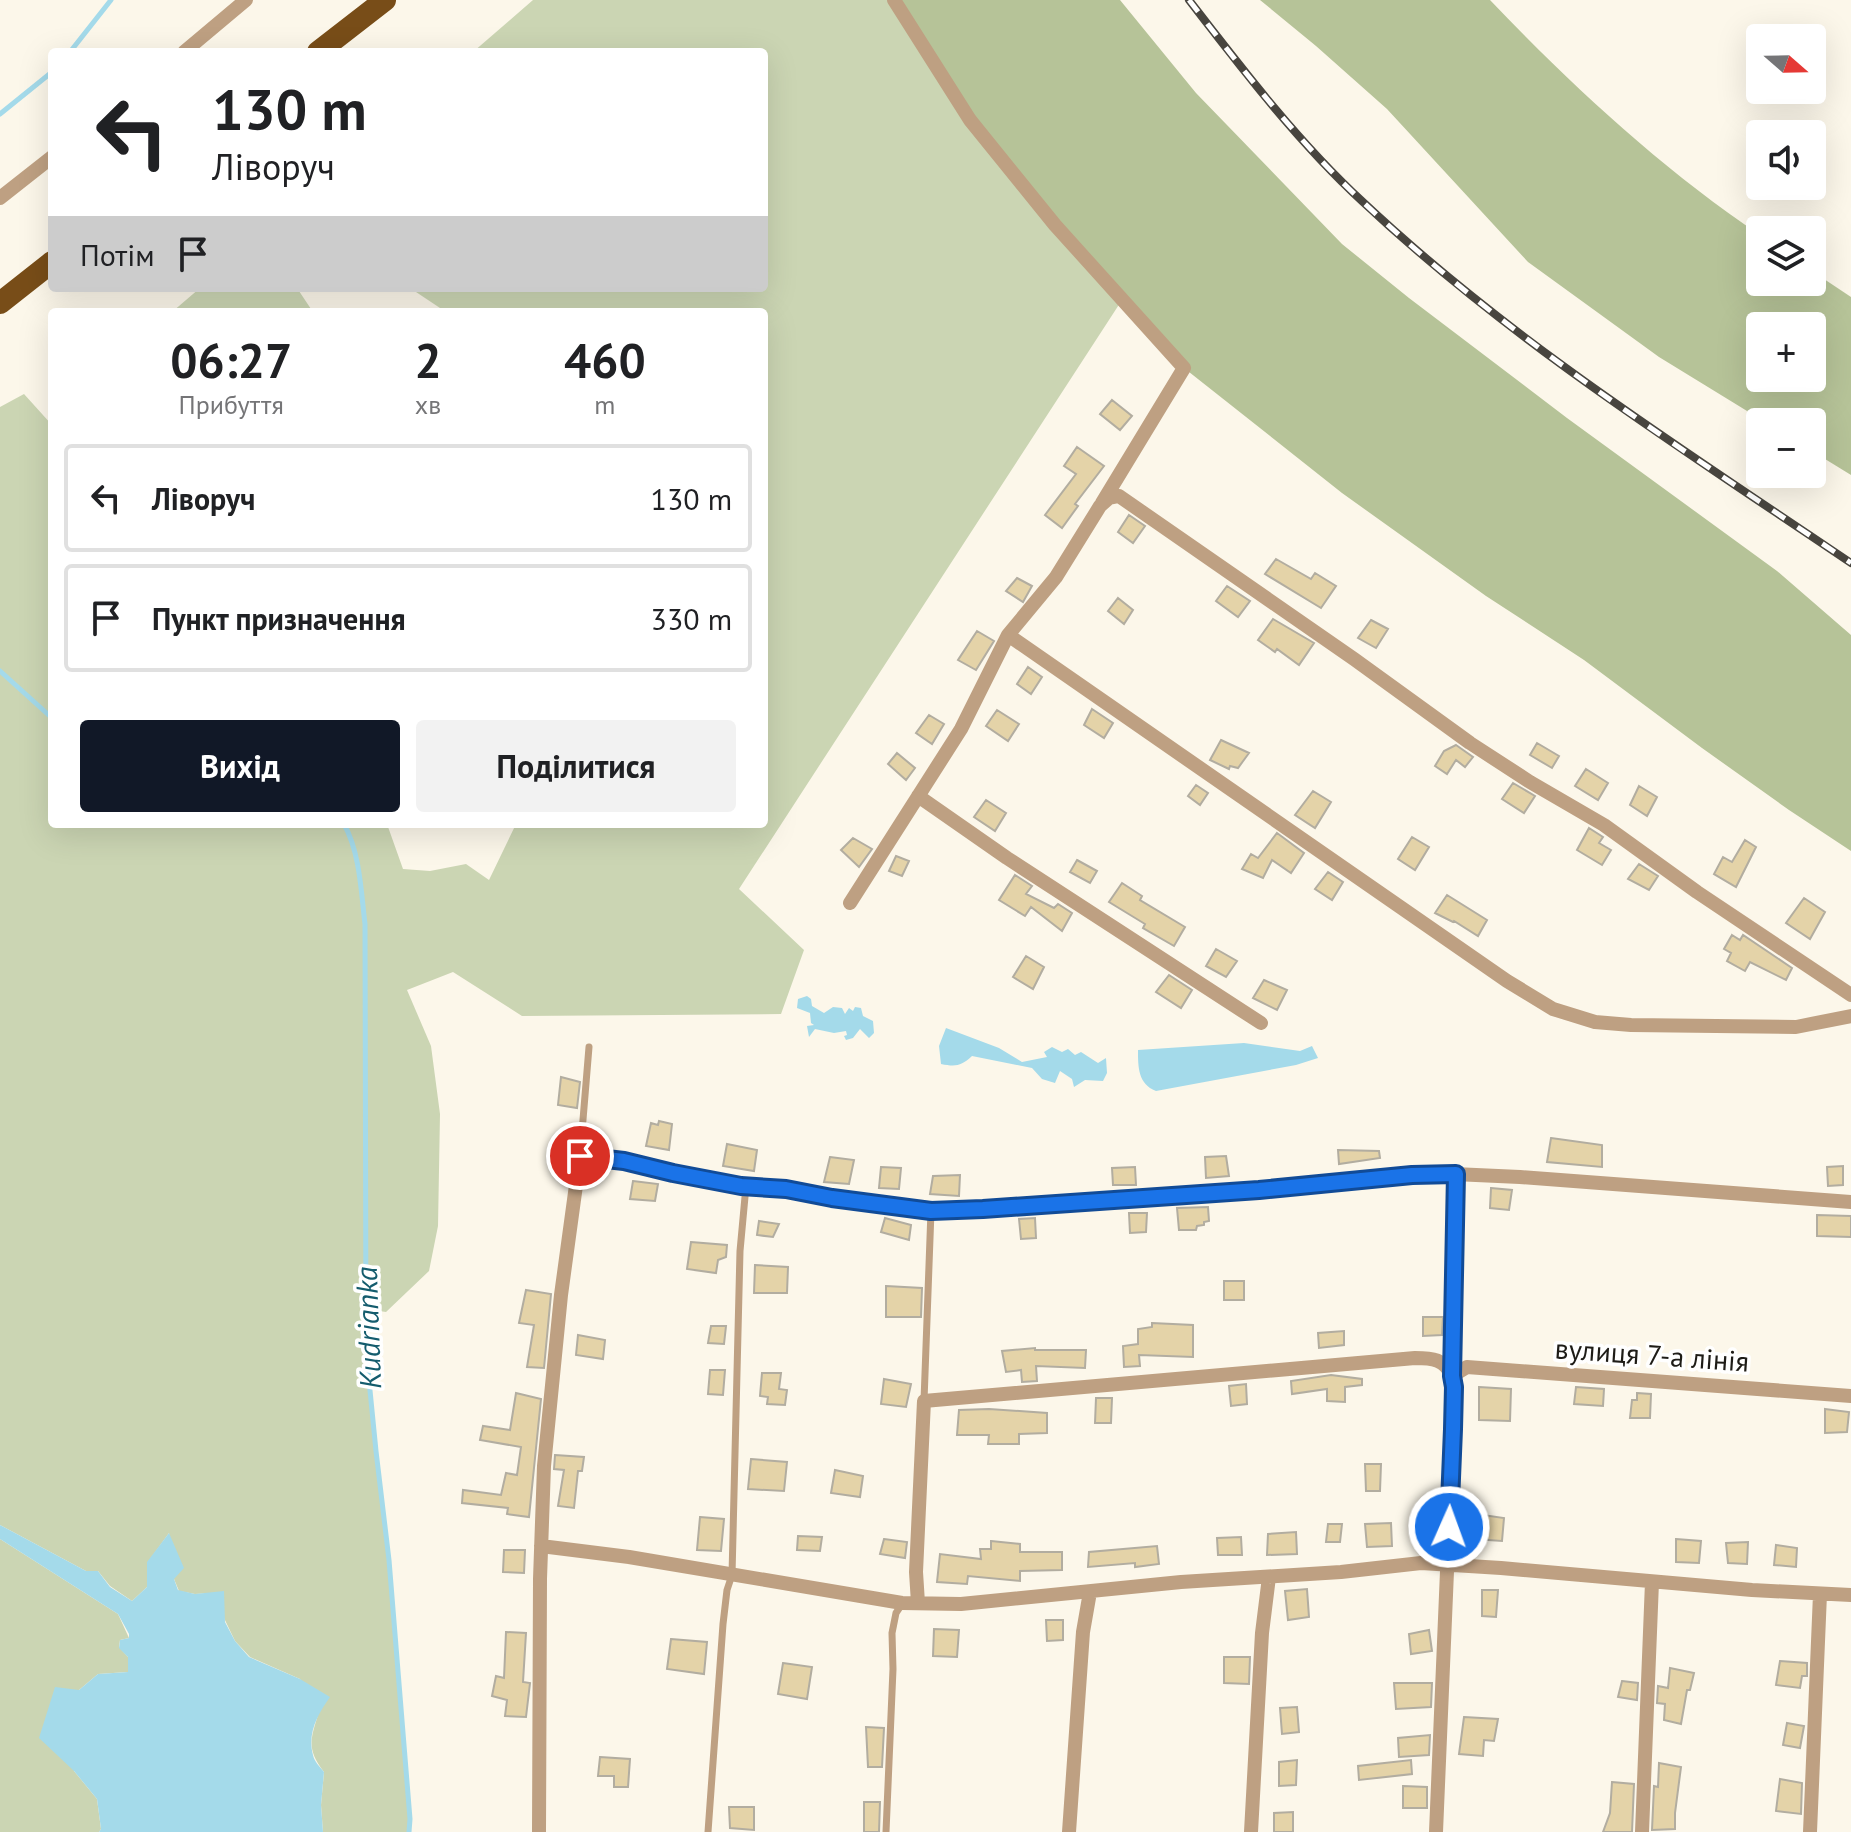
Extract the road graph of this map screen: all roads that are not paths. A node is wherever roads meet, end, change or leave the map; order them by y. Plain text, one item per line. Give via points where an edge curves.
1 (246, 0) edge
2 (385, 0) edge
3 (894, 0) edge
4 (189, 48) edge
5 (323, 48) edge
6 (48, 160) edge
7 (0, 198) edge
8 (48, 265) edge
9 (0, 303) edge
10 (1100, 506) junction
11 (1008, 635) junction
12 (918, 796) junction
13 (850, 903) dead end
14 (1851, 995) edge
15 (1851, 1016) edge
16 (1261, 1023) dead end
17 (589, 1047) dead end
18 (580, 1156) junction
19 (1456, 1174) junction
20 (746, 1186) junction
21 (1851, 1202) edge
22 (931, 1211) junction
23 (1452, 1376) junction
24 (1851, 1396) edge
25 (924, 1401) junction
26 (541, 1546) junction
27 (1447, 1564) junction
28 (732, 1575) junction
29 (1269, 1577) junction
30 (1652, 1582) junction
31 (1090, 1592) junction
32 (1820, 1594) junction
33 (1851, 1595) edge
34 (910, 1603) junction
35 (539, 1832) edge
36 (708, 1832) edge
37 (886, 1832) edge
38 (1069, 1832) edge
39 (1251, 1832) edge
40 (1436, 1832) edge
41 (1642, 1832) edge
42 (1810, 1832) edge

1 - 4 street
2 - 5 highway
3 - 10 street via 970,120 1055,225 1184,368
6 - 7 street
8 - 9 highway
10 - 11 street via 1056,577
10 - 14 street via 1119,496 1131,503 1470,743 1604,825
11 - 12 street via 961,729
11 - 15 street via 1553,1009 1595,1022 1631,1025 1796,1027
12 - 13 street
12 - 16 street
17 - 18 lane
18 - 20 street
18 - 26 street via 561,1295
19 - 21 street
19 - 22 street
19 - 23 street
20 - 22 street
20 - 28 lane
22 - 25 lane
23 - 24 street, вулиця 7-а лінія via 1467,1367
23 - 25 street via 1442,1362 1415,1358
23 - 27 street
25 - 34 street
26 - 28 street
26 - 35 street
27 - 29 street
27 - 30 street
27 - 40 street
28 - 34 street
28 - 36 lane via 723,1624
29 - 31 street
29 - 39 street
30 - 32 street
30 - 41 street
31 - 34 street via 961,1604
31 - 38 street
32 - 33 street
32 - 42 street
34 - 37 lane via 896,1613 892,1633

